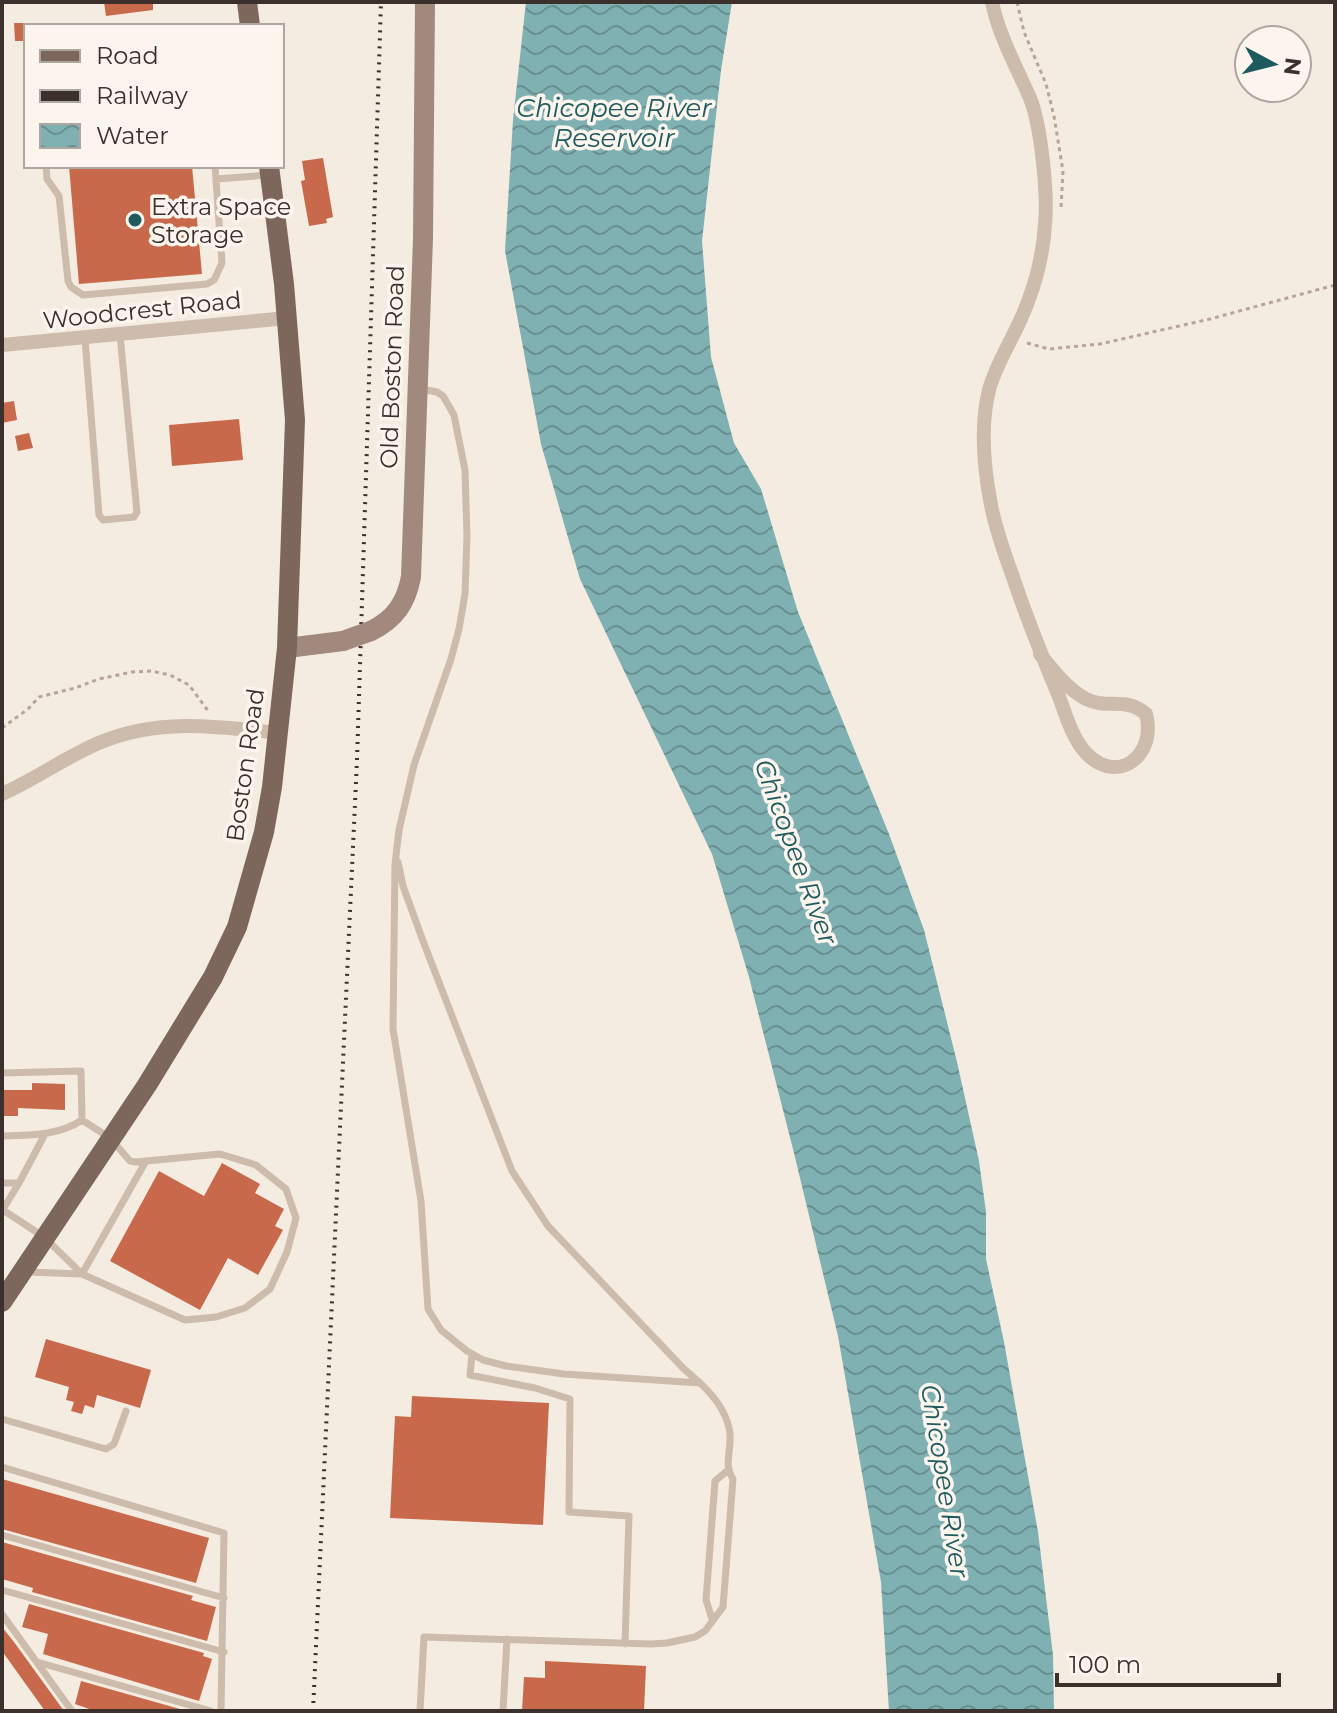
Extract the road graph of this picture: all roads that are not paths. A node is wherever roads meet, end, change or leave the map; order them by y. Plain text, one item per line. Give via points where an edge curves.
1 (247, 2) edge
2 (425, 2) edge
3 (992, 2) edge
4 (250, 24) edge
5 (46, 168) edge
6 (215, 168) edge
7 (269, 170) edge
8 (216, 179) junction
9 (287, 318) junction
10 (120, 335) junction
11 (85, 339) junction
12 (2, 345) edge
13 (419, 389) junction
14 (287, 648) junction
15 (1040, 654) junction
16 (278, 733) junction
17 (2, 794) edge
18 (396, 852) junction
19 (2, 1073) edge
20 (82, 1120) junction
21 (45, 1134) junction
22 (2, 1136) edge
23 (110, 1138) junction
24 (146, 1161) junction
25 (2, 1183) edge
26 (19, 1183) junction
27 (2, 1211) edge
28 (44, 1237) junction
29 (22, 1272) junction
30 (82, 1274) junction
31 (2, 1300) edge
32 (472, 1354) junction
33 (700, 1383) junction
34 (126, 1411) dead end
35 (2, 1419) edge
36 (2, 1467) edge
37 (727, 1471) junction
38 (2, 1535) edge
39 (2, 1590) edge
40 (224, 1598) junction
41 (2, 1614) edge
42 (712, 1619) junction
43 (507, 1639) junction
44 (625, 1644) junction
45 (224, 1652) junction
46 (37, 1662) junction
47 (72, 1711) edge
48 (211, 1711) edge
49 (221, 1711) edge
50 (420, 1711) edge
51 (503, 1711) edge

1 - 4 main road
2 - 13 street, Old Boston Road
3 - 15 street via 1031,102 1046,223 1033,286 989,390 987,476 1002,547
5 - 8 lane via 59,196 68,281 83,295 214,280 222,263
6 - 8 lane
7 - 8 lane
7 - 9 main road, Boston Road
9 - 10 street, Woodcrest Road
9 - 14 main road, Boston Road via 295,420
10 - 11 street, Woodcrest Road
10 - 11 lane via 134,517 103,520 99,515
11 - 12 street, Woodcrest Road
13 - 14 street, Old Boston Road, bridge via 405,599 396,613 371,631 320,646
13 - 18 lane via 443,396 454,415 465,470 467,565 459,629 414,765
14 - 16 main road, Boston Road
15 - 15 street via 1086,753 1114,766 1125,766 1142,753 1149,728 1146,714 1127,703 1087,699
16 - 17 street via 169,725 122,734
16 - 23 main road, Boston Road via 264,832 237,927 182,1030
18 - 32 lane via 393,1029 421,1201 428,1309 441,1330
18 - 33 lane via 408,900 512,1171 528,1199 562,1242
19 - 20 lane via 81,1071
20 - 21 lane
20 - 23 lane
21 - 22 lane
21 - 26 lane
23 - 24 lane via 130,1161
23 - 28 main road, Boston Road
24 - 30 lane
24 - 30 lane via 220,1154 256,1165 286,1189 296,1218 270,1289 245,1308 185,1320
25 - 26 lane
26 - 27 lane
27 - 28 lane
28 - 29 main road, Boston Road
28 - 30 lane
29 - 30 lane
29 - 31 main road, Boston Road
32 - 33 lane via 533,1371
32 - 44 lane via 470,1375 570,1399 569,1512 629,1516
33 - 37 lane via 730,1429
34 - 35 lane via 114,1444 106,1449
36 - 40 lane via 224,1533
37 - 42 lane via 733,1479 723,1607
37 - 42 lane via 715,1481 706,1600
38 - 40 lane
39 - 45 lane
40 - 45 lane
41 - 46 lane
42 - 44 lane via 695,1637
43 - 44 lane
43 - 50 lane via 424,1637
43 - 51 lane
45 - 49 lane
46 - 47 lane
46 - 48 lane

